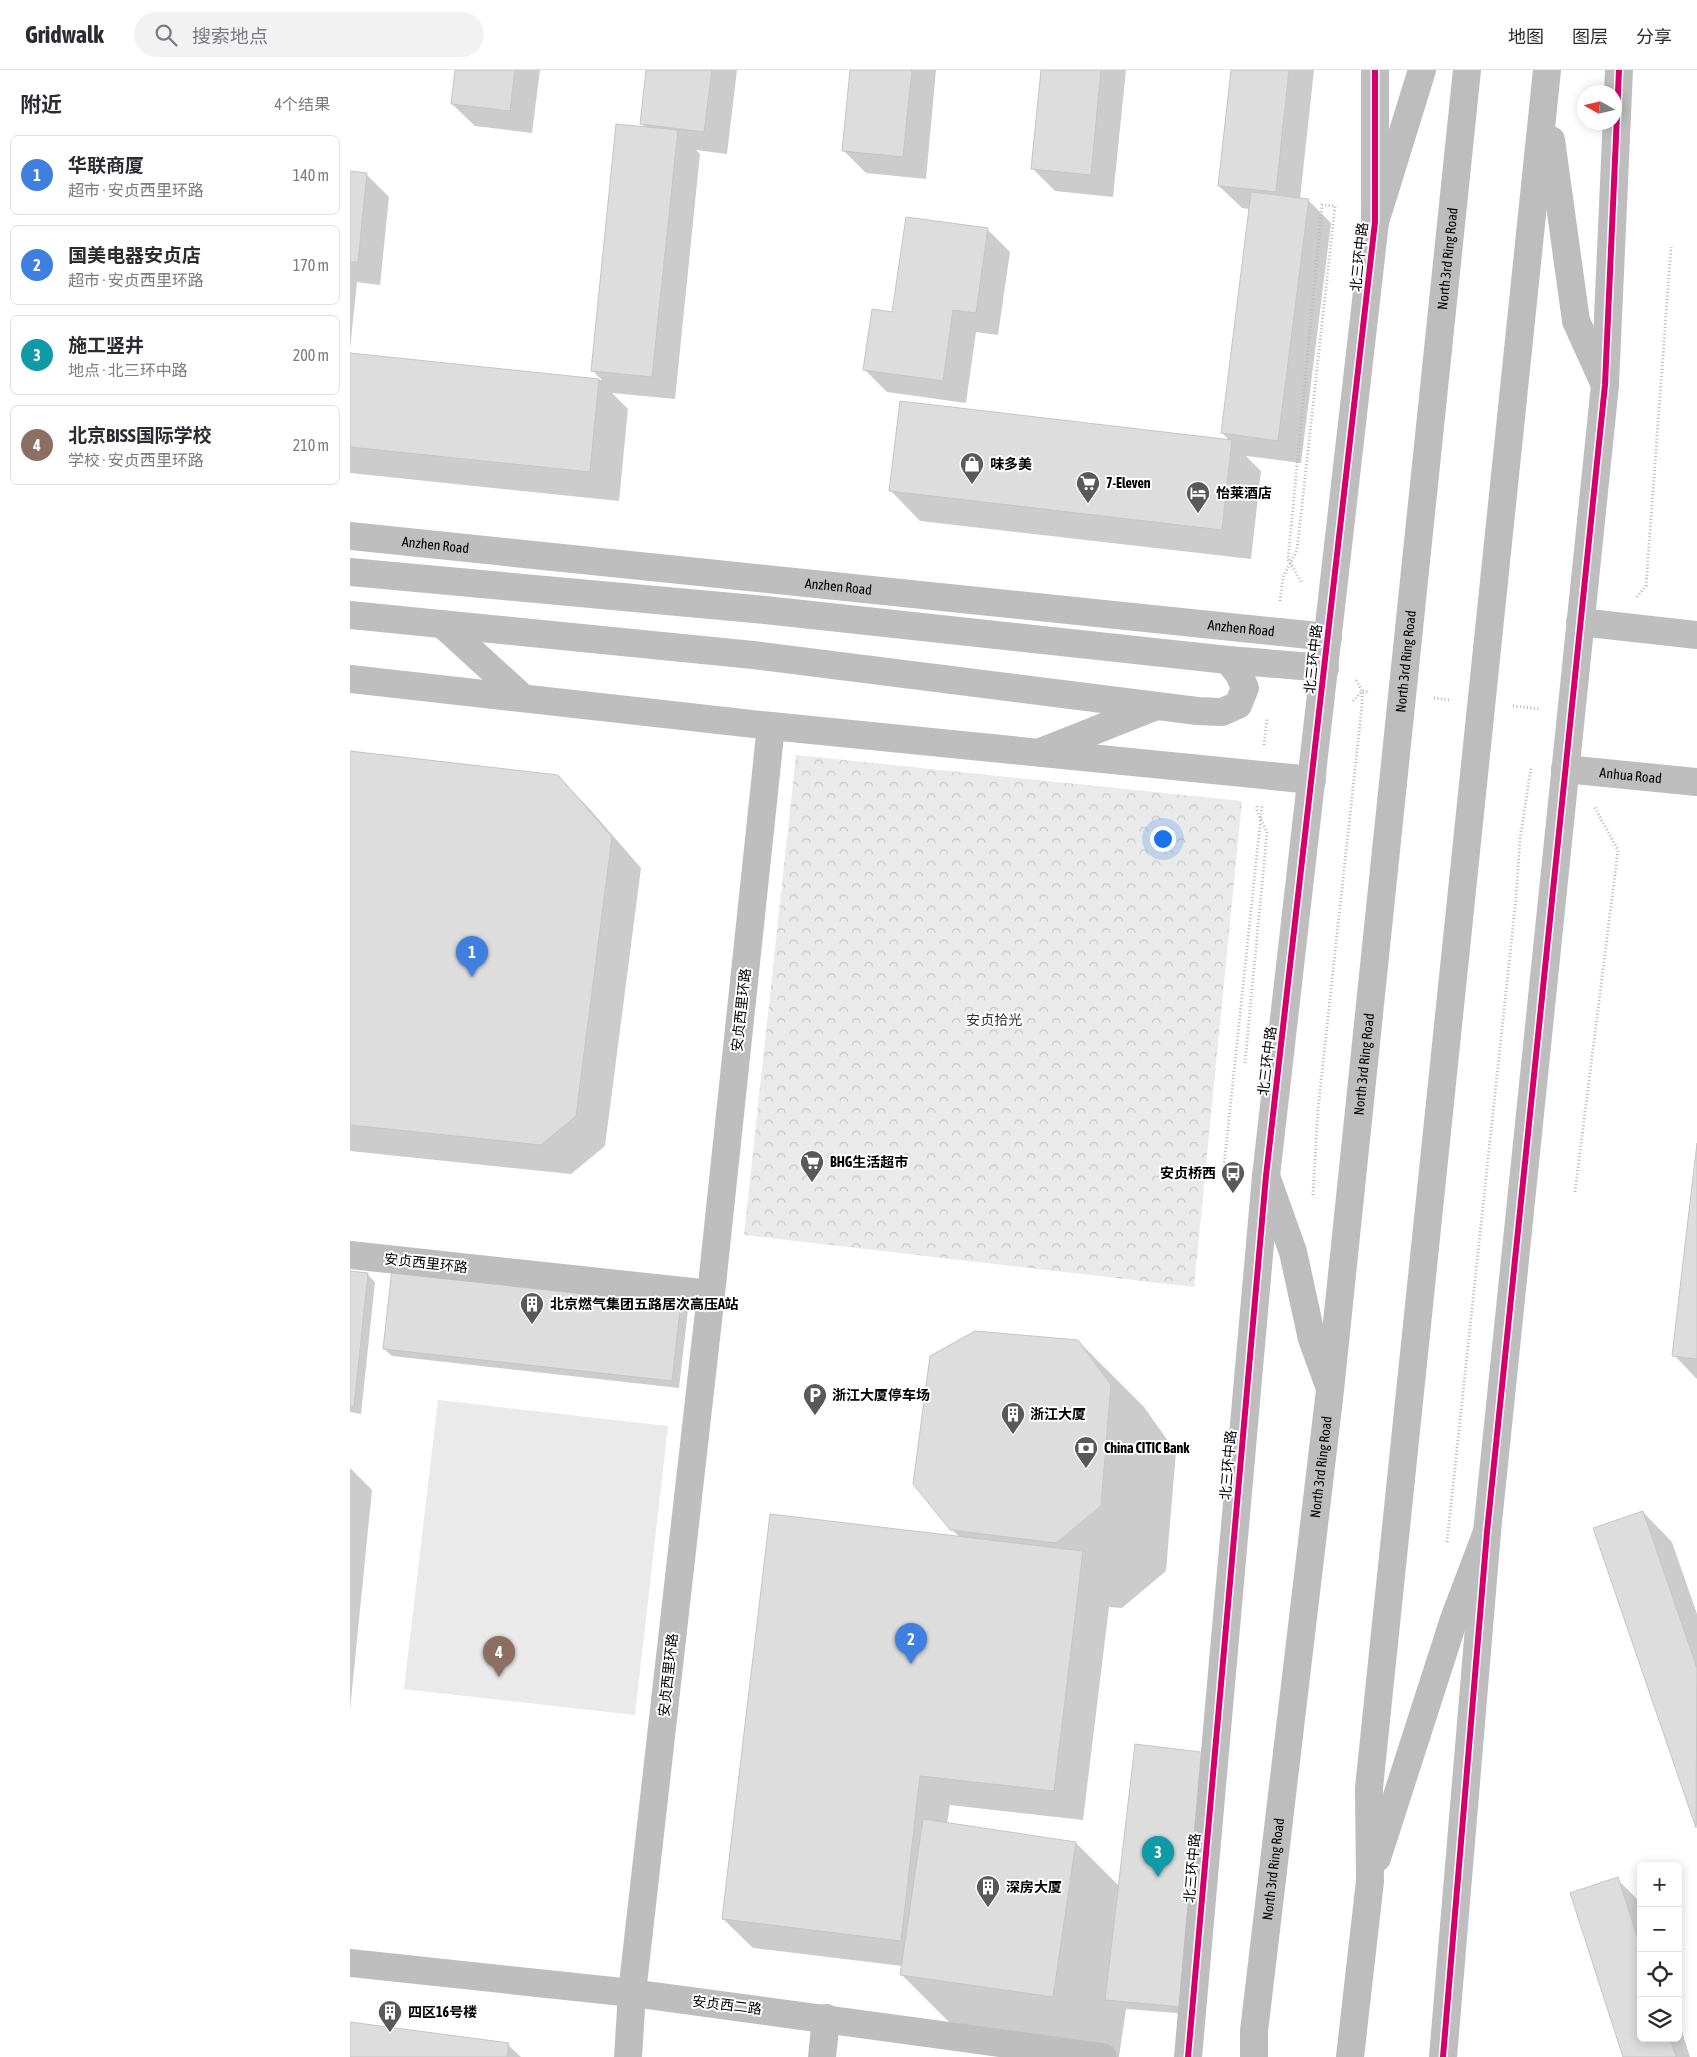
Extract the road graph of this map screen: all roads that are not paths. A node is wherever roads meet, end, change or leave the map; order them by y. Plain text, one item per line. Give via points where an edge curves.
1 (1375, 70) edge
2 (1422, 70) edge
3 (1467, 70) edge
4 (1619, 70) edge
5 (1546, 83) edge
6 (1375, 222) junction
7 (1604, 385) junction
8 (350, 536) edge
9 (441, 545) junction
10 (350, 572) edge
11 (401, 576) junction
12 (350, 615) edge
13 (1580, 622) junction
14 (442, 624) junction
15 (1697, 635) edge
16 (1328, 637) junction
17 (1228, 660) junction
18 (1325, 668) junction
19 (350, 679) edge
20 (522, 698) junction
21 (1155, 706) junction
22 (771, 726) junction
23 (1039, 753) junction
24 (1565, 768) junction
25 (1312, 780) junction
26 (1697, 782) edge
27 (1266, 1176) junction
28 (350, 1255) edge
29 (712, 1294) junction
30 (1330, 1390) junction
31 (1487, 1532) junction
32 (1370, 1881) junction
33 (350, 1963) edge
34 (632, 1993) junction
35 (826, 2018) junction
36 (1254, 2044) edge
37 (628, 2057) edge
38 (822, 2057) edge
39 (1103, 2057) edge
40 (1188, 2057) edge
41 (1246, 2057) edge
42 (1350, 2057) edge
43 (1443, 2057) edge

1 - 6 street, 北三环中路
2 - 6 highway
3 - 30 highway, North 3rd Ring Road
4 - 7 street
5 - 7 highway via 1576,321
5 - 32 highway via 1368,1788
6 - 16 street, 北三环中路
7 - 13 street
8 - 9 street, Anzhen Road
9 - 11 street
9 - 16 street, Anzhen Road
10 - 11 street
11 - 17 street via 756,609
12 - 14 street
13 - 15 street
13 - 24 street
14 - 20 street
14 - 21 street via 753,655
16 - 18 street, 北三环中路
17 - 18 street
17 - 21 street via 1245,688 1238,705 1222,712
18 - 25 street, 北三环中路
19 - 20 street
20 - 22 street
21 - 23 street
22 - 23 street
22 - 29 street, 安贞西里环路
23 - 25 street
24 - 26 street, Anhua Road
24 - 31 street
25 - 27 street, 北三环中路
27 - 30 highway via 1294,1252 1312,1339
27 - 40 street, 北三环中路
28 - 29 street, 安贞西里环路
29 - 34 street, 安贞西里环路
30 - 36 highway, North 3rd Ring Road
31 - 32 highway via 1454,1619
31 - 43 street
32 - 42 highway
33 - 34 street, 安贞西二路
34 - 35 street, 安贞西二路
34 - 37 street, 安贞西里环路
35 - 38 street
35 - 39 street, 安贞西二路
36 - 41 highway, North 3rd Ring Road

